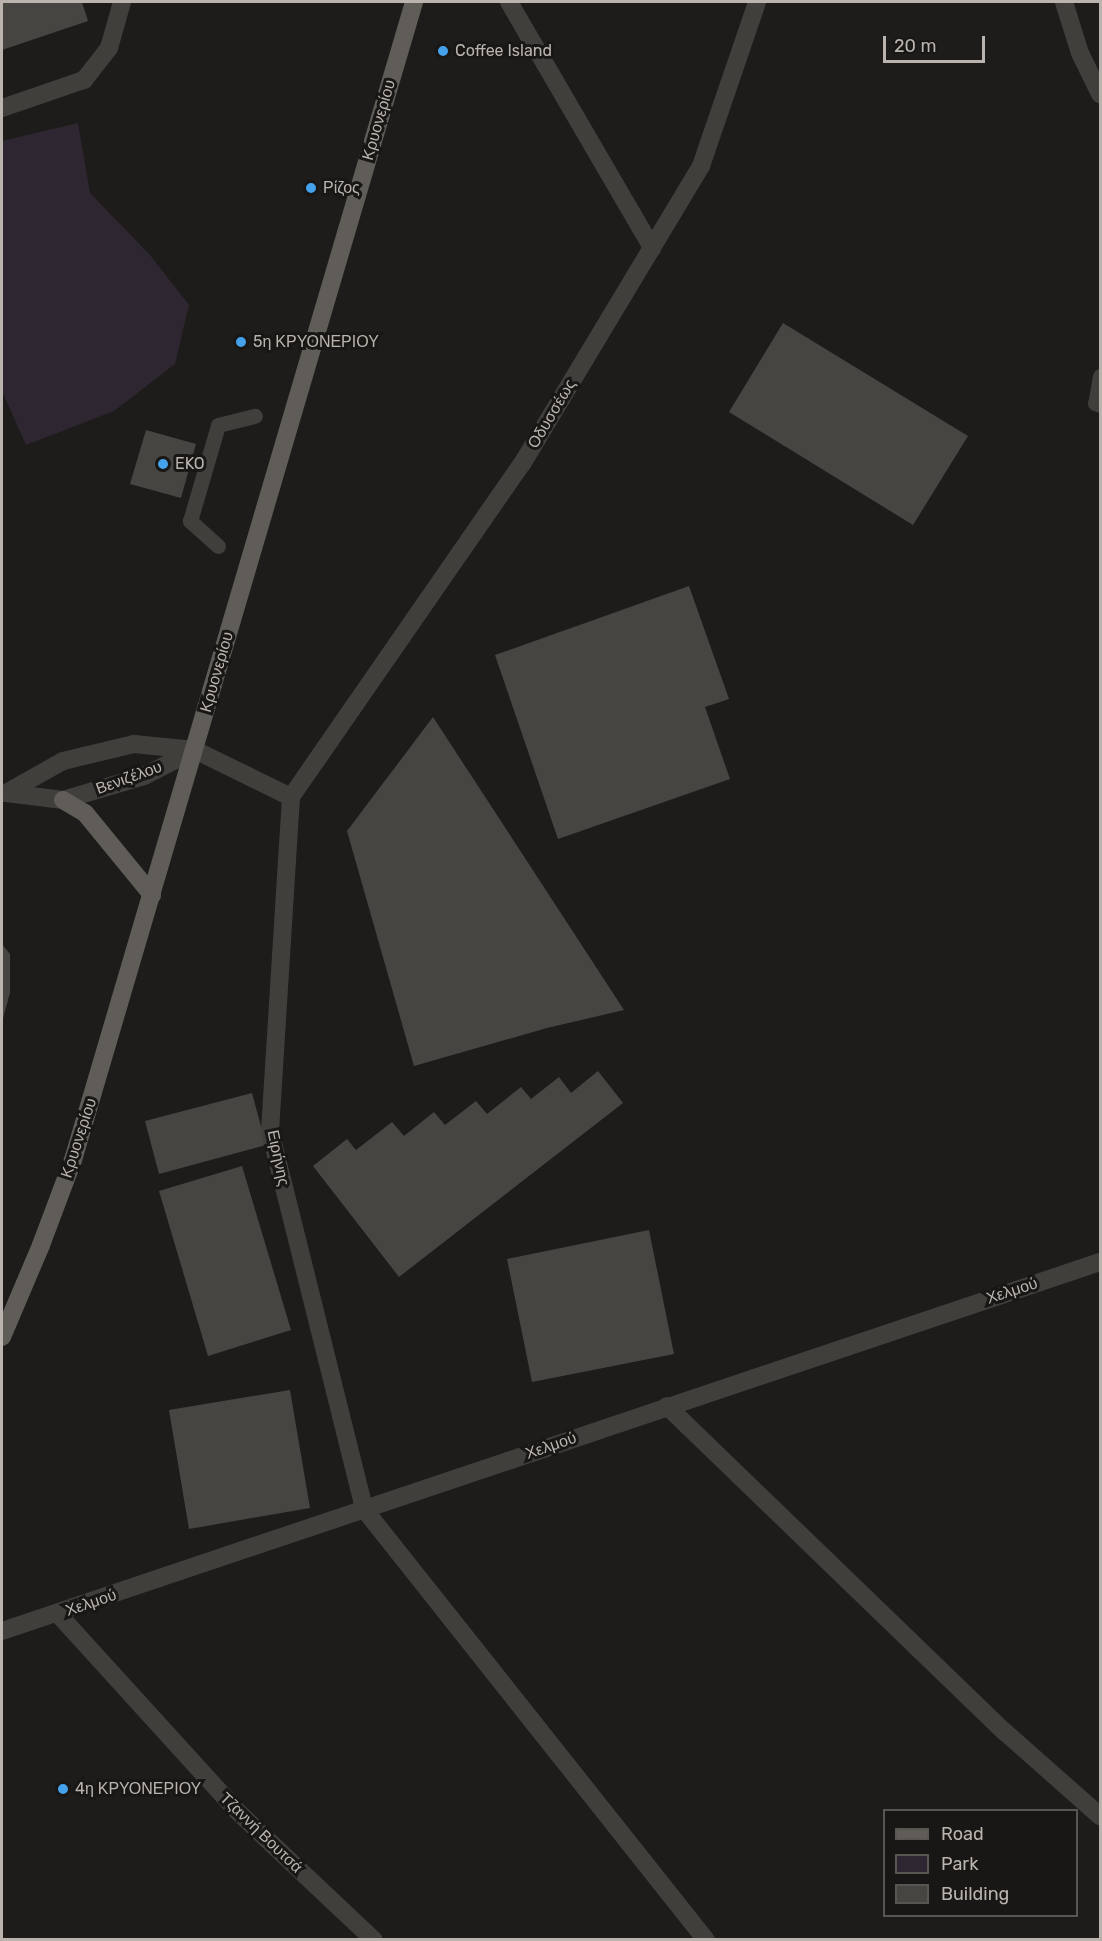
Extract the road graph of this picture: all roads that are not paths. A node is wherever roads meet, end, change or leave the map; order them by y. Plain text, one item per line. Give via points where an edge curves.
1 (122, 2) edge
2 (414, 2) edge
3 (509, 2) edge
4 (756, 2) edge
5 (1064, 2) edge
6 (1101, 94) edge
7 (2, 108) edge
8 (652, 248) junction
9 (1101, 376) edge
10 (1101, 405) edge
11 (255, 416) dead end
12 (218, 546) dead end
13 (195, 750) junction
14 (4, 793) edge
15 (291, 797) junction
16 (63, 800) junction
17 (152, 895) junction
18 (1101, 1262) edge
19 (2, 1336) edge
20 (667, 1406) junction
21 (364, 1509) junction
22 (57, 1614) junction
23 (2, 1631) edge
24 (1101, 1816) edge
25 (374, 1940) edge
26 (706, 1940) edge

1 - 7 street via 109,48 84,80
2 - 13 main road, Κρυονερίου
3 - 8 street
4 - 8 street, Οδυσσέως via 701,166
5 - 6 street via 1080,52
8 - 15 street, Οδυσσέως via 522,464
9 - 10 lane via 1095,403
11 - 12 lane via 218,425 190,521
13 - 14 street, Βενιζέλου via 134,744 63,761
13 - 15 street
13 - 16 street, Βενιζέλου via 144,776
13 - 17 main road, Κρυονερίου
14 - 16 street, Βενιζέλου
15 - 21 street, Ειρήνης via 270,1131
16 - 17 main road via 85,813
17 - 19 main road, Κρυονερίου via 73,1160
18 - 20 street, Χελμού
20 - 21 street, Χελμού
20 - 24 street via 1005,1732
21 - 22 street, Χελμού
21 - 26 street
22 - 23 street, Χελμού
22 - 25 street, Τζαννή Βουτσά via 237,1812

